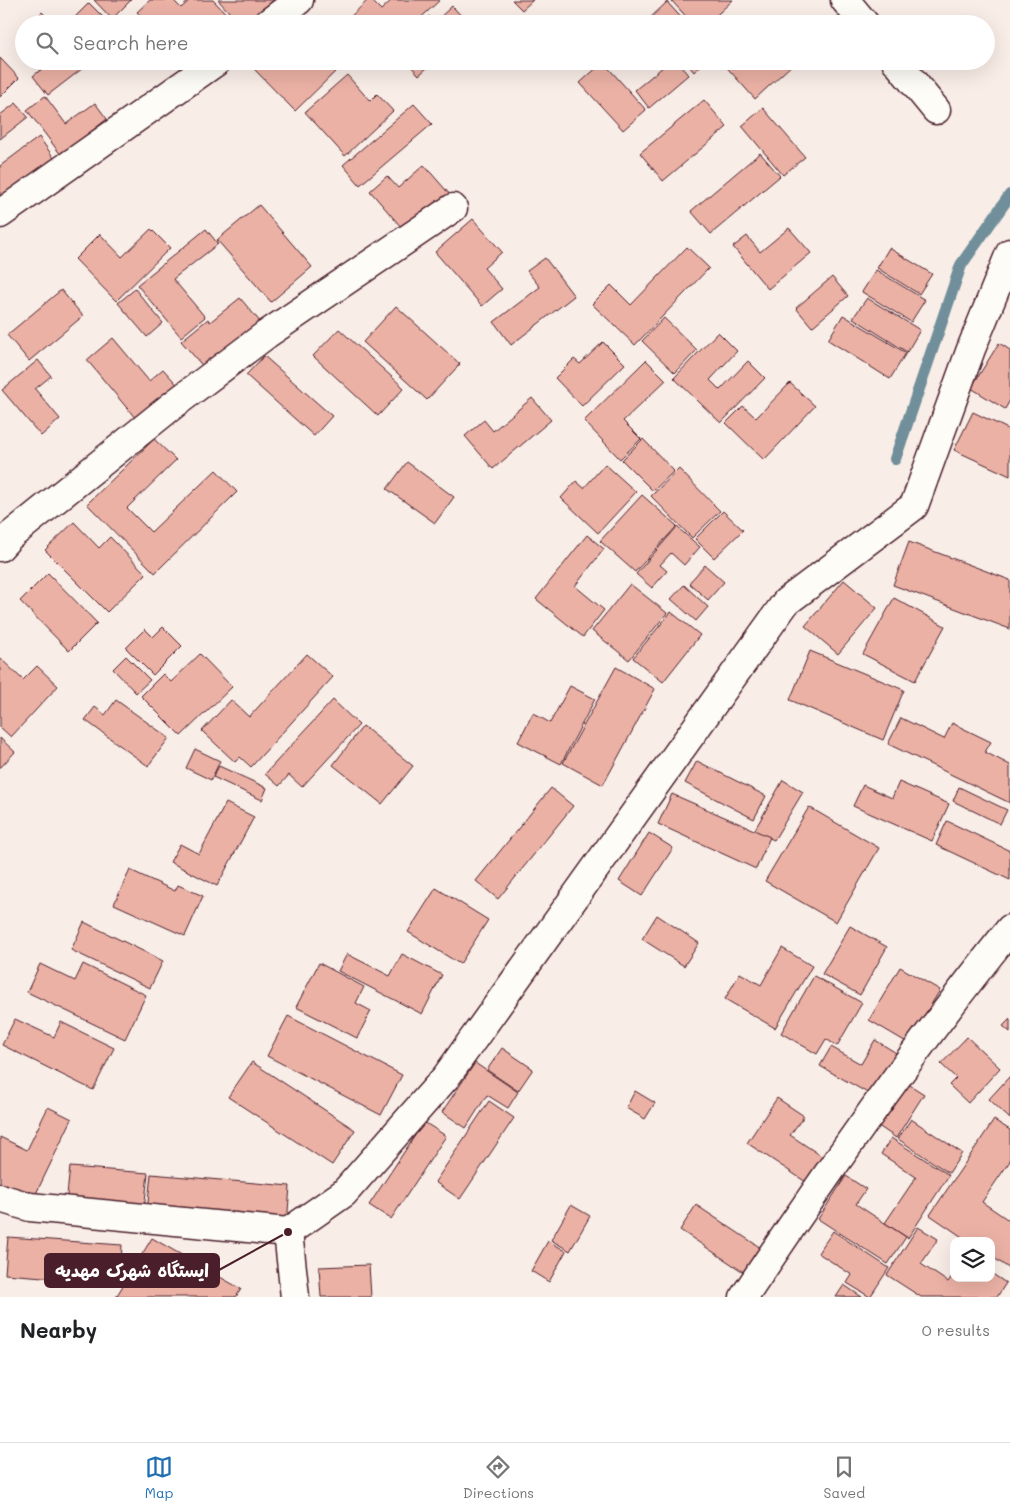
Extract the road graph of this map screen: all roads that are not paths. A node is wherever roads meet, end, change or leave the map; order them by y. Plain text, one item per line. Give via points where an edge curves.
1 (299, 0) edge
2 (845, 0) edge
3 (279, 15) edge
4 (858, 15) edge
5 (204, 70) edge
6 (903, 70) edge
7 (936, 110) dead end
8 (452, 208) dead end
9 (0, 214) edge
10 (1010, 253) edge
11 (0, 547) edge
12 (1010, 929) edge
13 (0, 1198) edge
14 (288, 1232) junction
15 (289, 1293) edge
16 (744, 1297) edge

1 - 3 street
2 - 4 street
5 - 9 street
6 - 7 street
8 - 11 street via 267,334
10 - 14 street via 914,506 786,602 446,1077 344,1193
12 - 16 street via 818,1186
13 - 14 street via 30,1207
14 - 15 street

